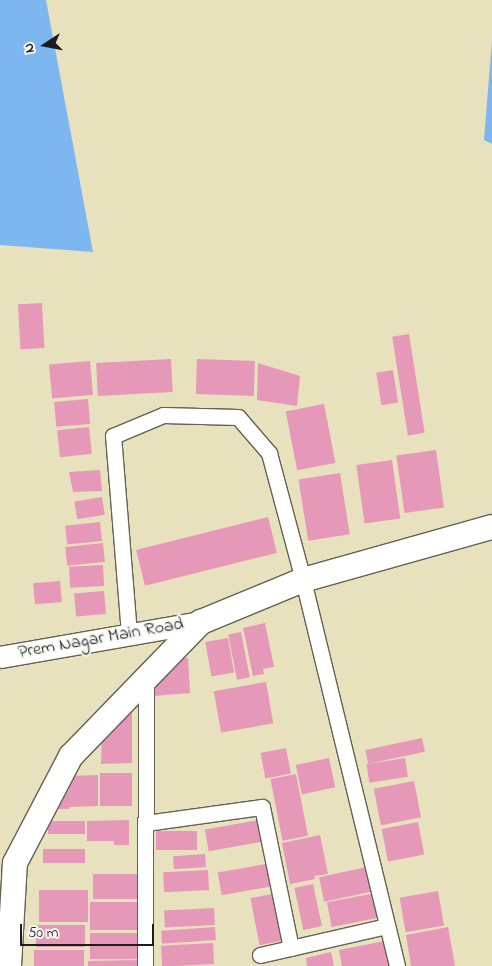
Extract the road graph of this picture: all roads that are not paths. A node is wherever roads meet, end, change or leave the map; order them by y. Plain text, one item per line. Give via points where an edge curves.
1 (492, 527) edge
2 (303, 580) junction
3 (201, 622) junction
4 (129, 634) junction
5 (0, 657) edge
6 (146, 678) junction
7 (146, 822) junction
8 (387, 926) junction
9 (292, 948) junction
10 (260, 955) dead end
11 (9, 966) edge
12 (145, 966) edge
13 (397, 966) edge

1 - 2 main road
2 - 3 main road
2 - 4 street via 270,453 238,417 163,415 113,436
2 - 8 street
3 - 4 street, Prem Nagar Main Road
3 - 6 main road
4 - 5 street, Prem Nagar Main Road
6 - 7 street
6 - 11 main road via 71,756 16,863
7 - 9 street via 262,807
7 - 12 street
8 - 9 street
8 - 13 street
9 - 10 street

